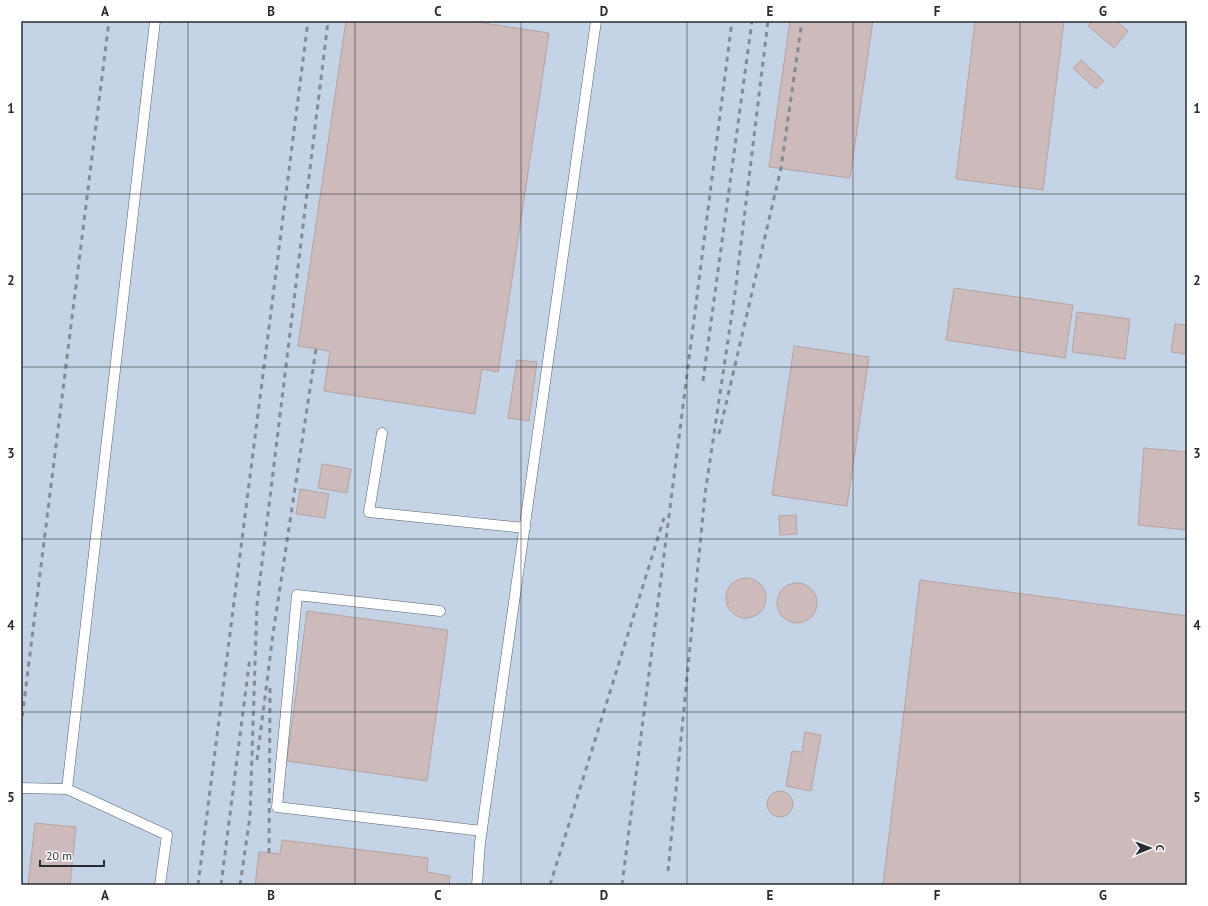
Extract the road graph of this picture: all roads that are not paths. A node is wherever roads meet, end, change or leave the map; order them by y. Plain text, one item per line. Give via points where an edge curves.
1 (155, 21) edge
2 (596, 21) edge
3 (382, 433) dead end
4 (525, 528) junction
5 (440, 611) dead end
6 (21, 788) edge
7 (67, 790) junction
8 (482, 831) junction
9 (160, 885) edge
10 (477, 885) edge

1 - 7 lane
2 - 4 lane
3 - 4 lane via 369,512
4 - 8 lane
5 - 8 lane via 297,594 277,807
6 - 7 lane
7 - 9 lane via 167,834
8 - 10 lane

